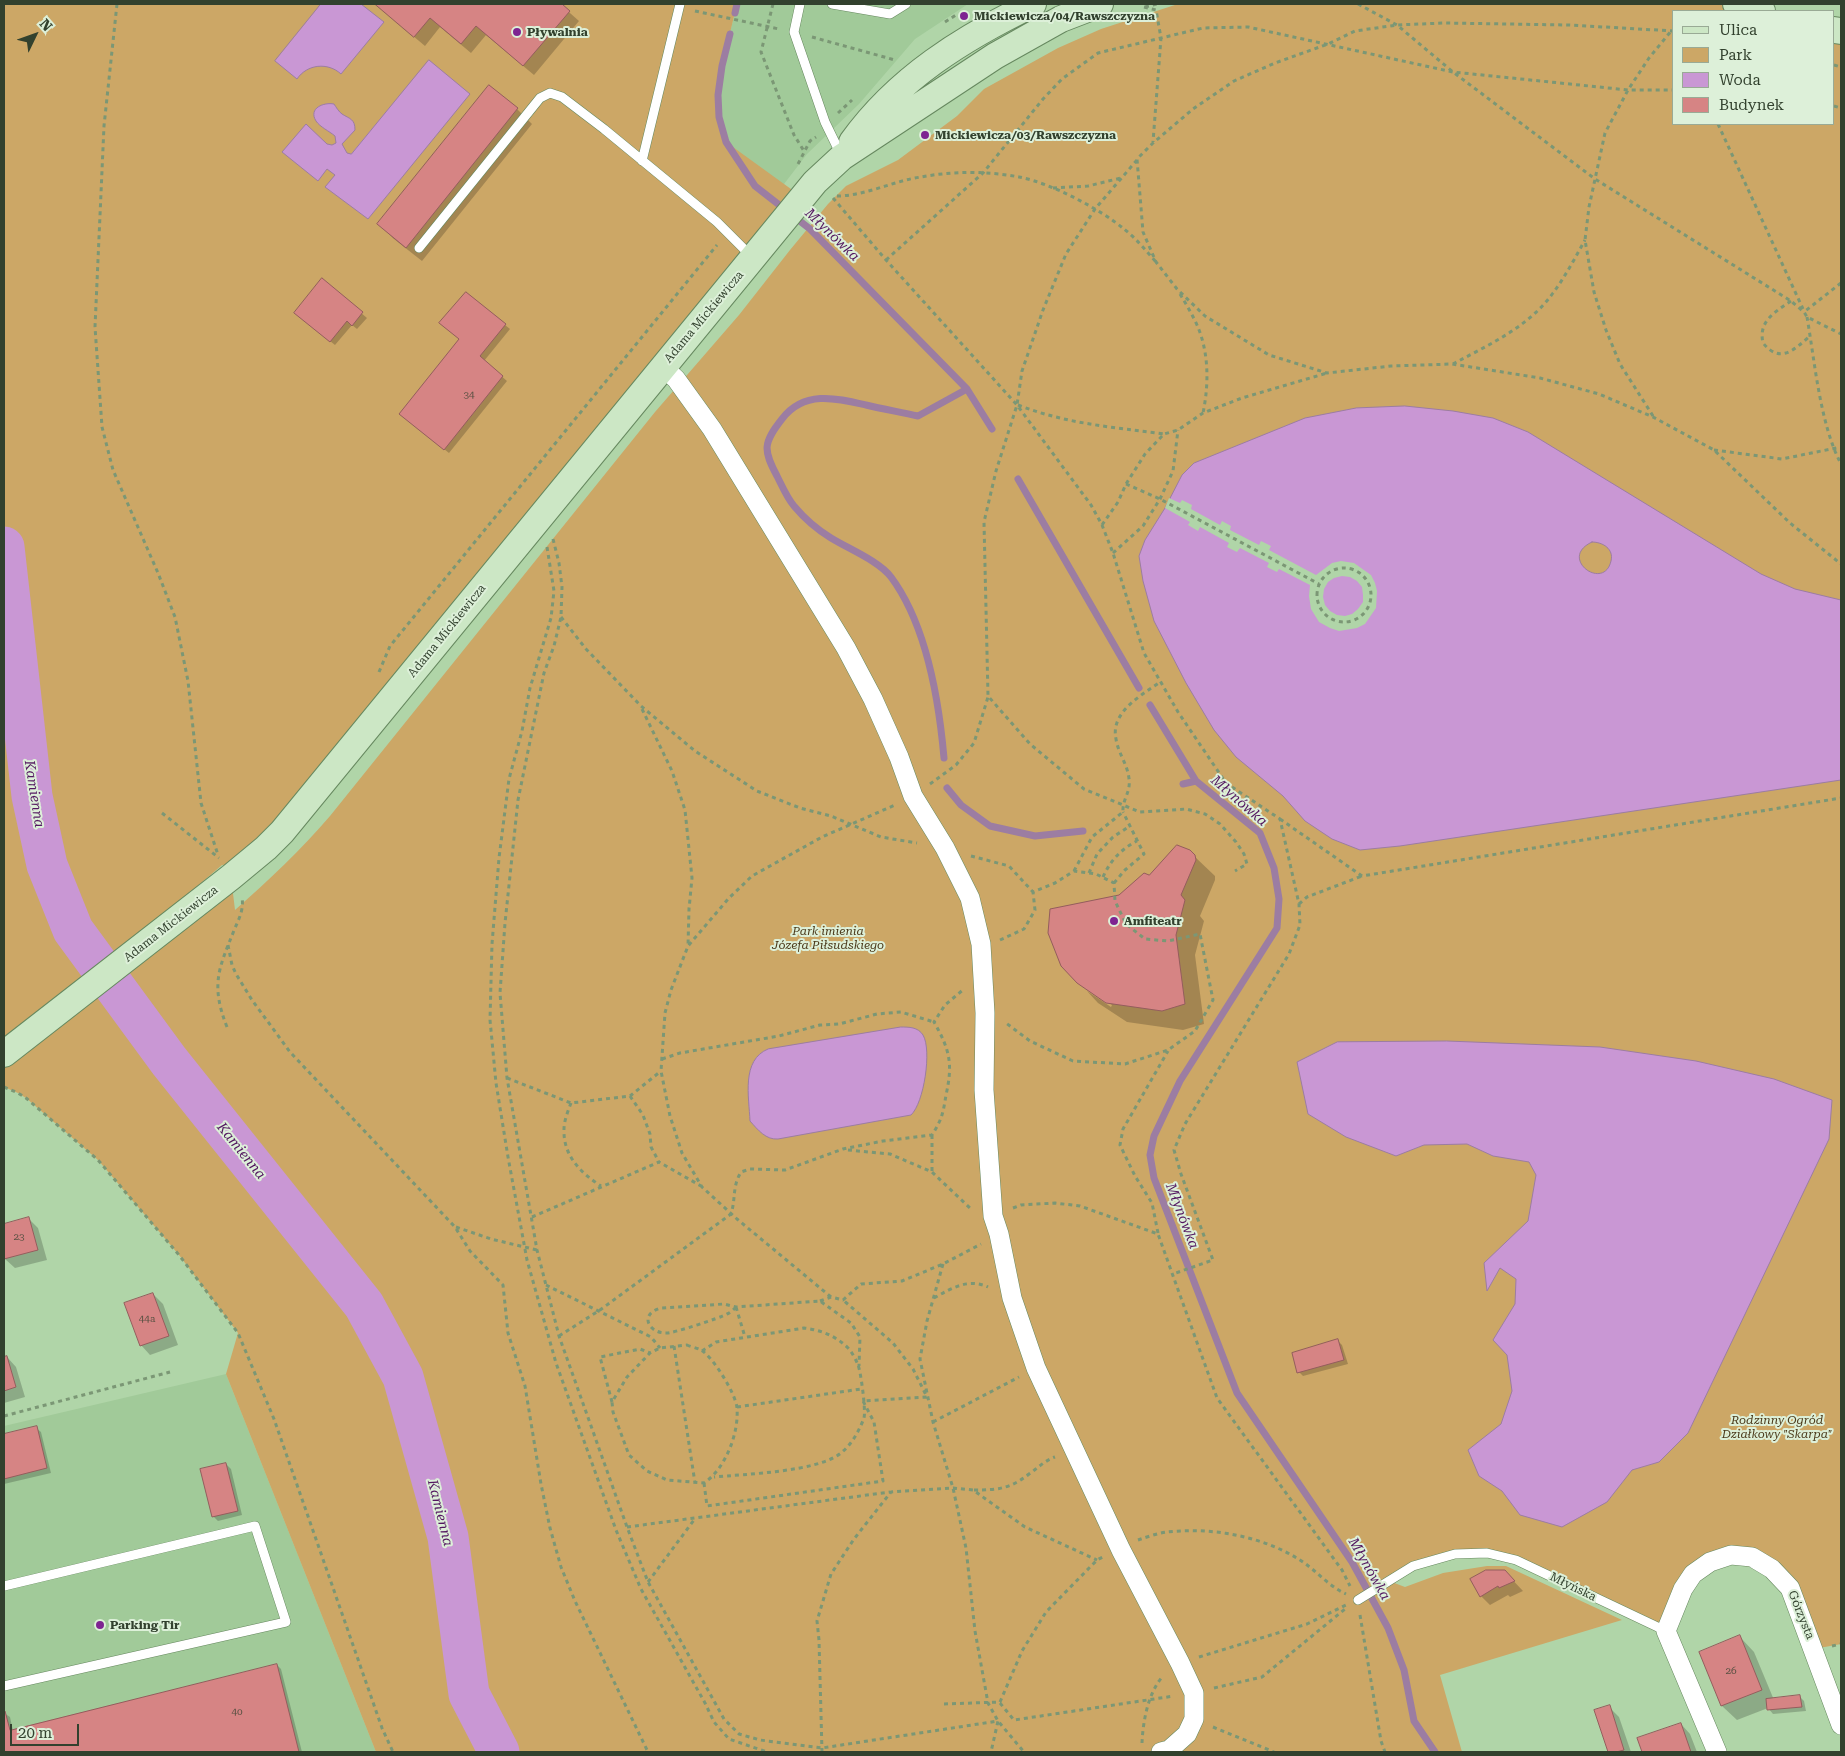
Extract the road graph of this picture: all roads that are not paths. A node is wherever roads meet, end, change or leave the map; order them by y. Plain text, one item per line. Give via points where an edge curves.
1 (800, 4) edge
2 (832, 4) edge
3 (906, 4) edge
4 (1033, 4) edge
5 (1100, 4) edge
6 (680, 6) edge
7 (842, 157) junction
8 (642, 161) junction
9 (419, 248) dead end
10 (753, 258) junction
11 (663, 367) junction
12 (4, 1054) edge
13 (4, 1586) edge
14 (1358, 1600) road end
15 (1666, 1632) junction
16 (4, 1686) edge
17 (1841, 1725) edge
18 (1161, 1752) edge
19 (1717, 1752) edge

1 - 7 lane via 794,32 825,122
2 - 3 lane via 890,14
4 - 7 street, Adama Mickiewicza via 975,34 928,66 892,95 867,122
5 - 7 street, Adama Mickiewicza via 1061,19 996,56
6 - 8 lane
7 - 10 street, Adama Mickiewicza via 805,181 775,230
8 - 9 lane via 562,97 550,93 540,98
8 - 10 lane
10 - 11 street, Adama Mickiewicza
11 - 12 street, Adama Mickiewicza via 282,832 214,891
11 - 18 street via 676,379 712,429 846,648 874,699 913,796 945,848 970,898 981,944 985,1014 984,1090 993,1216 1000,1234 1012,1298 1036,1368 1121,1550 1194,1693 1194,1719 1187,1734 1169,1750
13 - 16 lane via 255,1526 286,1622
14 - 15 lane, Młyńska via 1413,1566 1454,1554 1487,1553 1516,1560
15 - 17 street, Górzysta via 1683,1589 1693,1574 1710,1562 1731,1555 1752,1557 1772,1569 1790,1588
15 - 19 street

